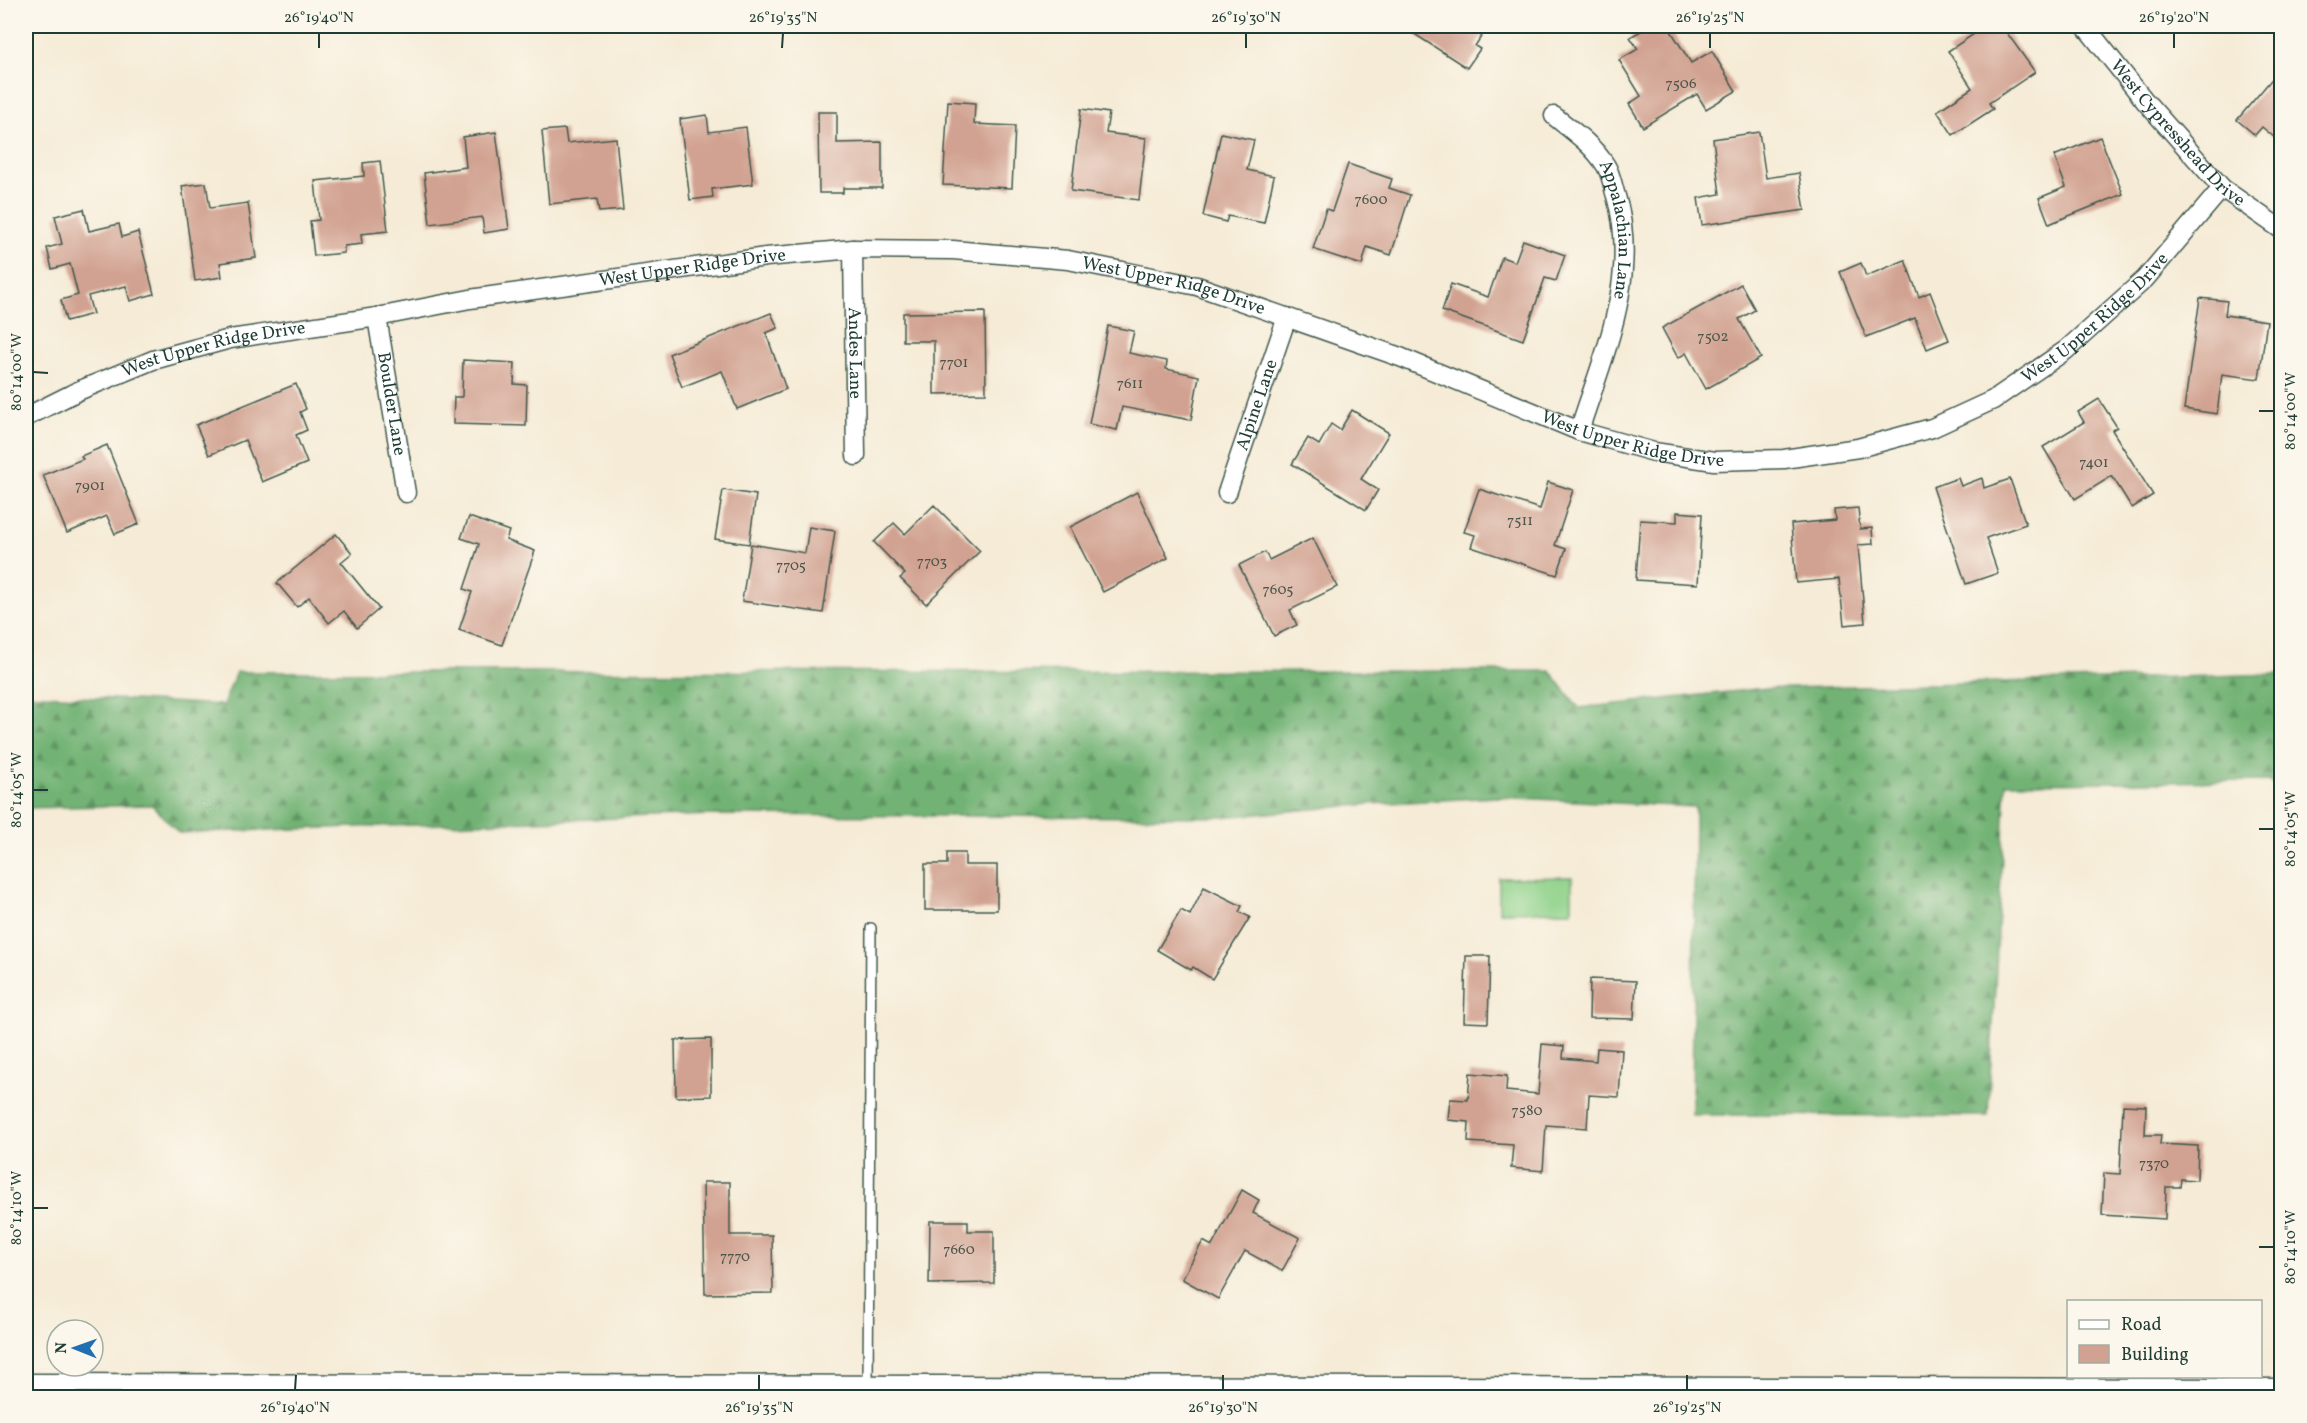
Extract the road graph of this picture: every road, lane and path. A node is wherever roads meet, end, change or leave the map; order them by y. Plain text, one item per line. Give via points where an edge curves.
1 (2085, 26) edge
2 (1554, 116) dead end
3 (2222, 188) junction
4 (2282, 230) edge
5 (853, 249) junction
6 (377, 317) junction
7 (1287, 317) junction
8 (26, 417) edge
9 (1579, 431) junction
10 (856, 456) dead end
11 (406, 493) dead end
12 (1227, 493) dead end
13 (871, 928) dead end
14 (26, 1383) edge
15 (868, 1384) junction
16 (2282, 1388) edge
17 (1701, 1392) edge

1 - 3 street, West Cypresshead Drive
2 - 9 street, Appalachian Lane via 1587,141 1607,167 1619,208 1625,256 1618,311
3 - 4 street, West Cypresshead Drive
3 - 9 street, West Upper Ridge Drive via 2145,279 2066,350 1993,400 1932,428 1858,448 1784,459 1714,461 1654,452
5 - 6 street, West Upper Ridge Drive via 766,257
5 - 7 street, West Upper Ridge Drive via 952,250 1068,260 1197,286
5 - 10 street, Andes Lane
6 - 8 street, West Upper Ridge Drive via 230,339 153,360
6 - 11 street, Boulder Lane
7 - 9 street, West Upper Ridge Drive via 1400,357
7 - 12 street, Alpine Lane
13 - 15 lane
14 - 15 street
15 - 17 street
16 - 17 street

